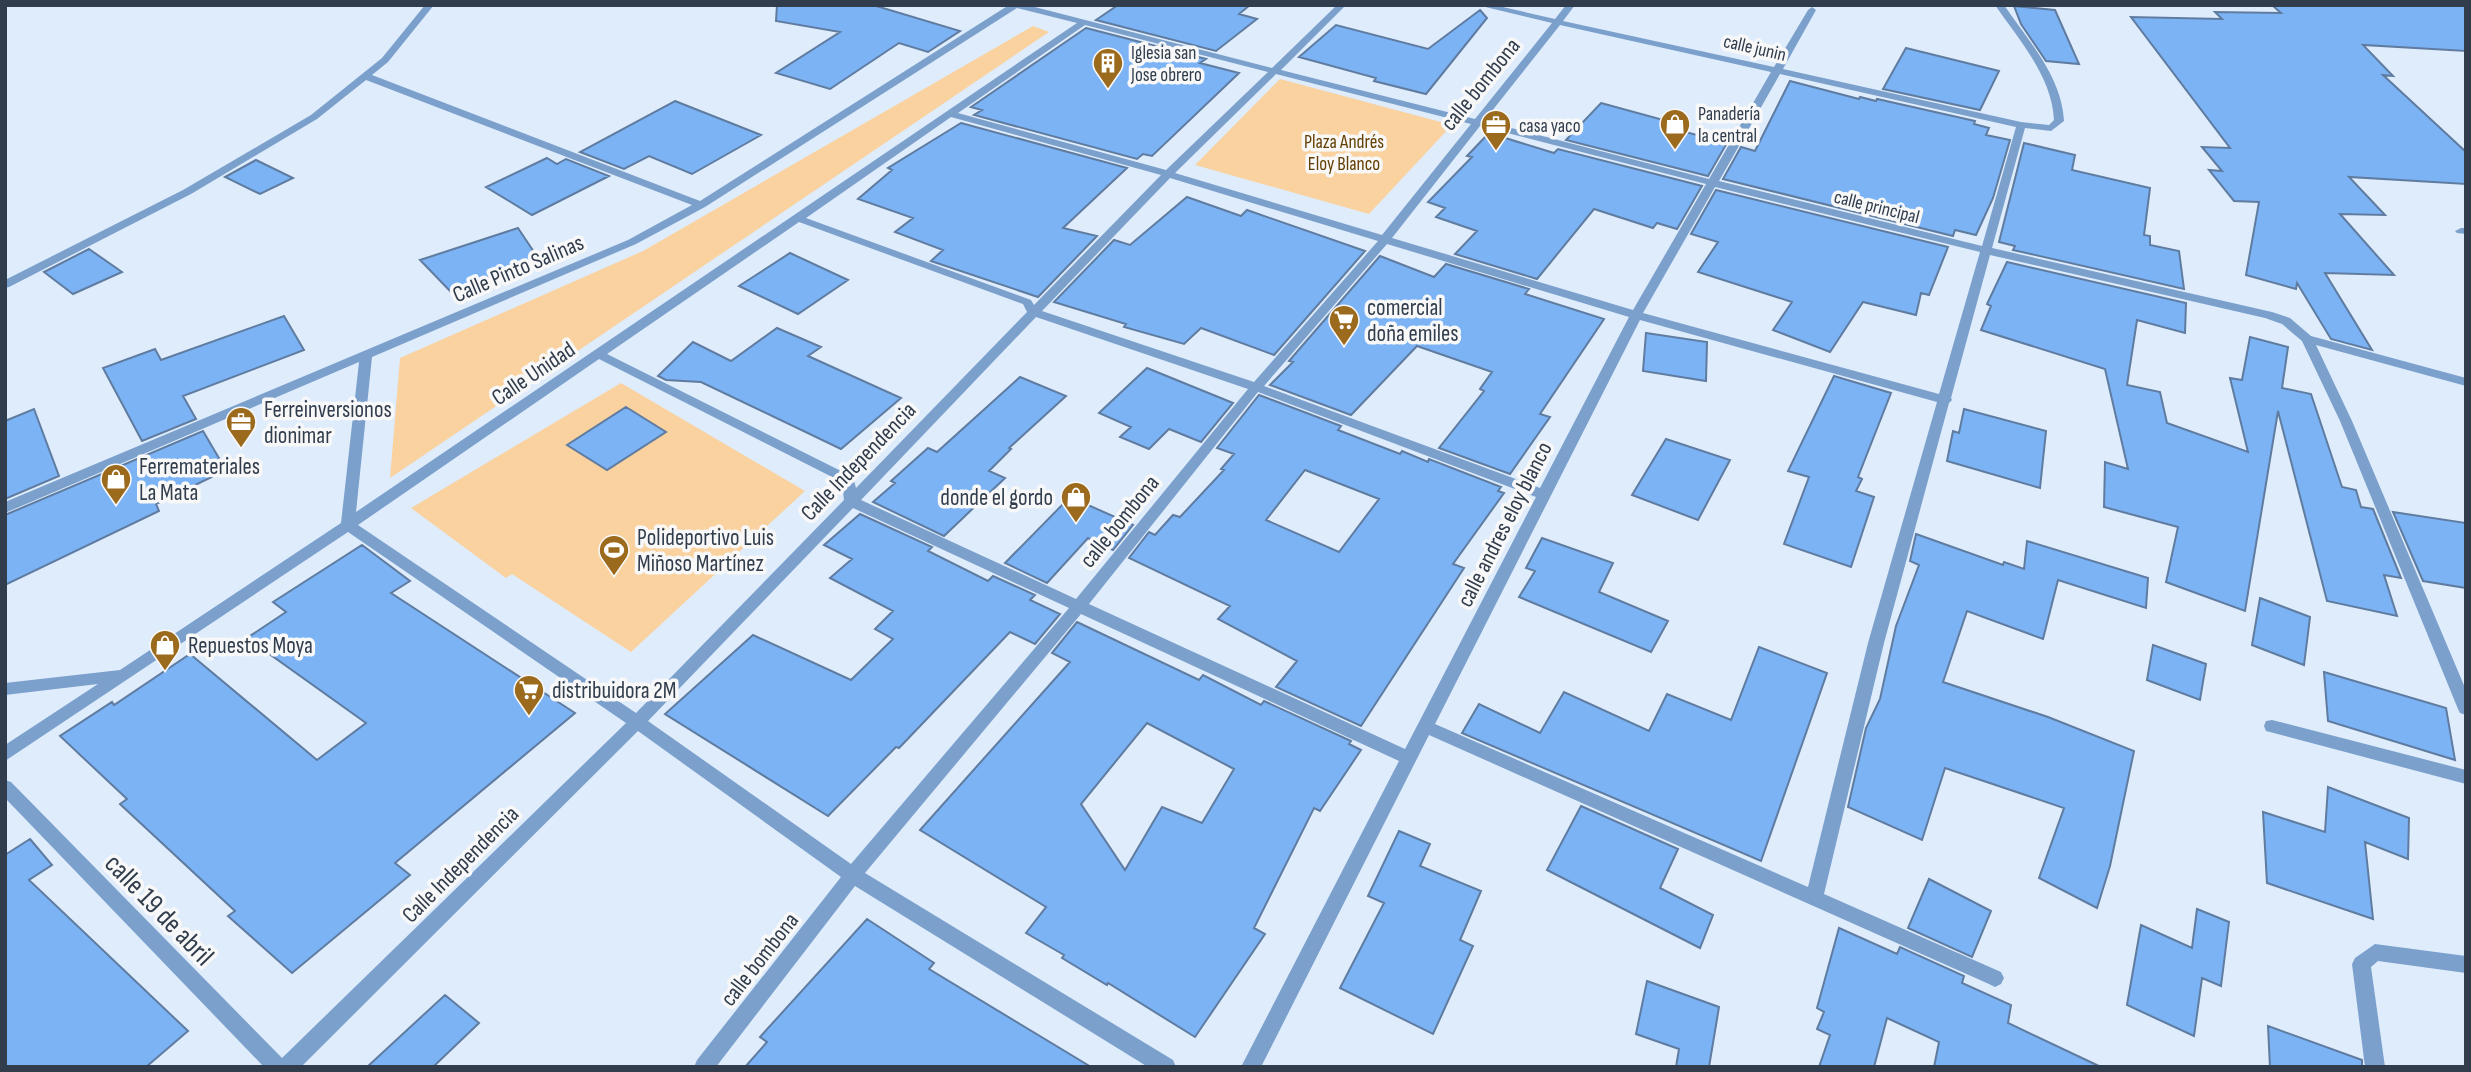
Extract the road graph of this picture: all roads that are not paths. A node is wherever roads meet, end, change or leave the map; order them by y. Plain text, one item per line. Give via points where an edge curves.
1 (430, 5) edge
2 (1016, 5) edge
3 (1342, 5) edge
4 (1481, 5) edge
5 (1571, 5) edge
6 (1999, 5) edge
7 (1812, 10) dead end
8 (1559, 22) junction
9 (1083, 23) junction
10 (1778, 70) junction
11 (1275, 73) junction
12 (365, 76) junction
13 (950, 114) junction
14 (1480, 121) junction
15 (2021, 125) junction
16 (1168, 174) junction
17 (1714, 181) junction
18 (701, 205) junction
19 (797, 218) junction
20 (1385, 239) junction
21 (1985, 248) junction
22 (5, 285) edge
23 (1033, 312) junction
24 (1636, 315) junction
25 (2307, 339) junction
26 (598, 354) junction
27 (366, 356) junction
28 (2466, 382) edge
29 (1255, 387) junction
30 (1945, 400) junction
31 (1545, 495) junction
32 (850, 501) junction
33 (5, 508) edge
34 (348, 525) junction
35 (1078, 607) junction
36 (123, 676) junction
37 (5, 689) edge
38 (2466, 709) edge
39 (637, 722) junction
40 (2272, 726) dead end
41 (1427, 727) junction
42 (5, 754) edge
43 (1410, 759) junction
44 (2466, 777) edge
45 (5, 787) edge
46 (853, 875) junction
47 (1814, 898) junction
48 (2466, 965) edge
49 (1995, 978) dead end
50 (277, 1067) edge
51 (287, 1067) edge
52 (704, 1067) edge
53 (1166, 1067) edge
54 (1251, 1067) edge
55 (2375, 1067) edge

1 - 12 street via 385,60
2 - 9 street
2 - 18 street, Calle Pinto Salinas
3 - 11 street, Calle Independencia
4 - 8 street, calle junin
5 - 8 street, calle bombona
6 - 15 street, calle junin via 2051,87 2060,114 2050,128
7 - 10 street, calle andres eloy blanco
8 - 10 street, calle junin
8 - 14 street, calle bombona
9 - 11 street
9 - 13 street, Calle Unidad
10 - 15 street, calle junin
10 - 17 street, calle andres eloy blanco
11 - 14 street, calle principal
11 - 16 street, Calle Independencia
12 - 18 street
12 - 22 street via 314,117 187,192
13 - 16 street
13 - 19 street, Calle Unidad
14 - 17 street, calle principal
14 - 20 street, calle bombona
15 - 21 street
16 - 20 street
16 - 23 street, Calle Independencia
17 - 21 street, calle principal
17 - 24 street, calle andres eloy blanco
18 - 27 street, Calle Pinto Salinas via 632,242
19 - 23 street via 1027,302
19 - 26 street, Calle Unidad
20 - 24 street
20 - 29 street, calle bombona
21 - 25 street, calle principal via 2268,315 2286,321
21 - 30 street
23 - 29 street
23 - 32 street, Calle Independencia
24 - 30 street
24 - 31 street, calle andres eloy blanco
25 - 28 street, calle principal
25 - 38 street
26 - 32 street via 848,480
26 - 34 street, Calle Unidad
27 - 33 street, Calle Pinto Salinas
27 - 34 street
29 - 31 street
29 - 35 street, calle bombona
30 - 47 street via 1877,643
31 - 41 street, calle andres eloy blanco
32 - 35 street
32 - 39 street, Calle Independencia
34 - 36 street, Calle Unidad
34 - 39 street
35 - 43 street
35 - 46 street, calle bombona
36 - 37 street
36 - 42 street, Calle Unidad
39 - 46 street
39 - 51 street, Calle Independencia
40 - 44 street
41 - 43 street, calle andres eloy blanco
41 - 47 street
43 - 54 street, calle andres eloy blanco
45 - 50 street, calle 19 de abril
46 - 52 street, calle bombona
46 - 53 street
47 - 49 street
48 - 55 street via 2375,952 2361,964

